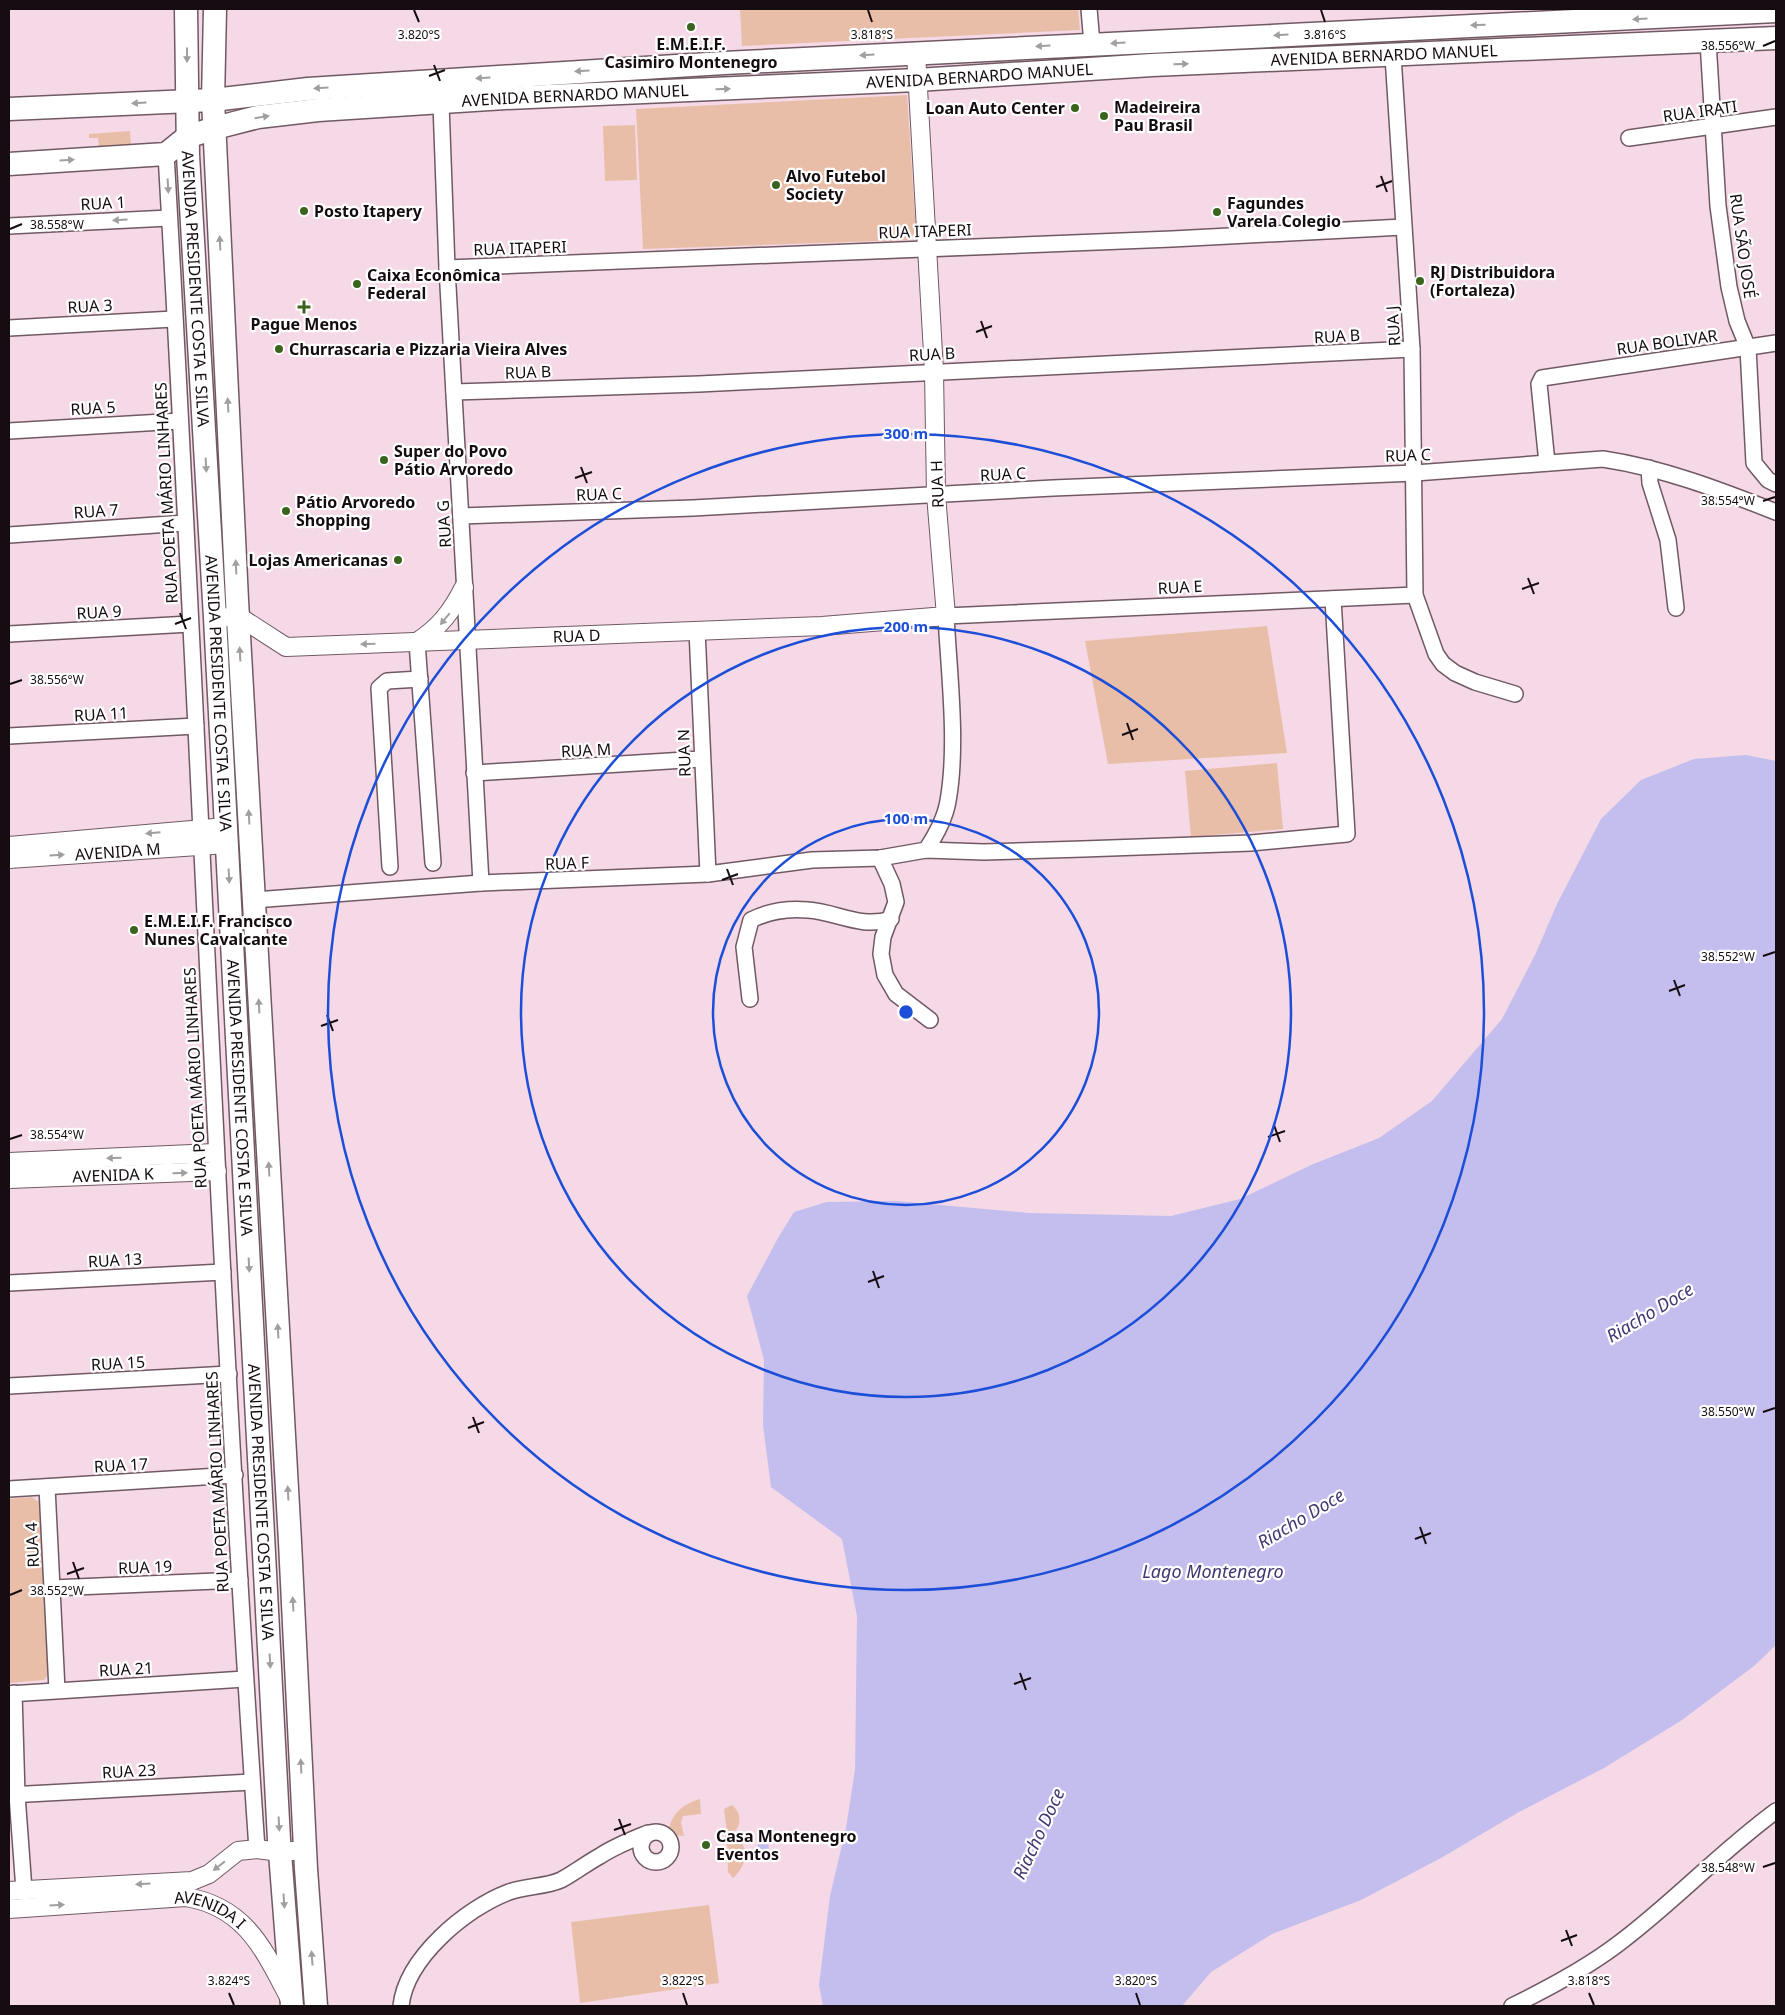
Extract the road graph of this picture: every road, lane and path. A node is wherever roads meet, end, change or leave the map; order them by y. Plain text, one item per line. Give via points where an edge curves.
1 (186, 9) edge
2 (215, 9) edge
3 (1089, 9) edge
4 (1776, 11) edge
5 (1699, 12) edge
6 (1569, 21) junction
7 (1542, 23) junction
8 (1776, 38) edge
9 (1708, 41) junction
10 (1092, 44) junction
11 (1570, 48) junction
12 (1545, 49) junction
13 (916, 53) junction
14 (1393, 56) junction
15 (917, 80) junction
16 (187, 100) junction
17 (214, 100) junction
18 (441, 104) junction
19 (9, 109) edge
20 (1776, 117) edge
21 (1714, 127) junction
22 (215, 128) junction
23 (188, 137) junction
24 (1629, 138) dead end
25 (166, 154) junction
26 (9, 164) edge
27 (169, 218) junction
28 (9, 226) edge
29 (1403, 227) junction
30 (926, 248) junction
31 (447, 268) junction
32 (174, 319) junction
33 (9, 328) edge
34 (1776, 343) edge
35 (1748, 348) junction
36 (1412, 349) junction
37 (934, 371) junction
38 (454, 392) junction
39 (180, 421) junction
40 (9, 431) edge
41 (1547, 463) junction
42 (1649, 468) junction
43 (1415, 473) junction
44 (1776, 484) edge
45 (936, 495) junction
46 (1776, 512) edge
47 (461, 516) junction
48 (185, 523) junction
49 (9, 535) edge
50 (464, 587) junction
51 (1415, 595) junction
52 (1333, 599) junction
53 (1676, 608) dead end
54 (238, 616) junction
55 (946, 616) junction
56 (215, 618) junction
57 (190, 624) junction
58 (697, 630) junction
59 (9, 634) edge
60 (469, 639) junction
61 (417, 642) junction
62 (420, 679) junction
63 (1515, 694) dead end
64 (196, 726) junction
65 (9, 736) edge
66 (701, 759) junction
67 (474, 773) junction
68 (226, 836) junction
69 (202, 837) junction
70 (9, 846) edge
71 (926, 850) junction
72 (880, 858) junction
73 (9, 859) edge
74 (433, 863) dead end
75 (390, 868) dead end
76 (708, 874) junction
77 (481, 883) junction
78 (253, 900) junction
79 (891, 919) junction
80 (750, 999) dead end
81 (930, 1020) dead end
82 (216, 1153) junction
83 (9, 1162) edge
84 (217, 1171) junction
85 (9, 1179) edge
86 (223, 1272) junction
87 (9, 1283) edge
88 (229, 1374) junction
89 (9, 1386) edge
90 (234, 1475) junction
91 (47, 1487) junction
92 (9, 1489) edge
93 (290, 1542) junction
94 (264, 1543) junction
95 (240, 1580) junction
96 (52, 1588) junction
97 (244, 1679) junction
98 (57, 1690) junction
99 (12, 1694) edge
100 (252, 1782) junction
101 (13, 1795) edge
102 (1776, 1811) edge
103 (648, 1833) dead end
104 (257, 1849) junction
105 (305, 1850) junction
106 (280, 1852) junction
107 (16, 1891) edge
108 (80, 1895) junction
109 (9, 1909) edge
110 (292, 2005) edge
111 (316, 2006) edge
112 (402, 2006) edge
113 (1512, 2006) edge

1 -> 16 main road, AVENIDA PRESIDENTE COSTA E SILVA
2 - 17 main road, AVENIDA PRESIDENTE COSTA E SILVA
3 - 10 street
4 - 5 main road, AVENIDA BERNARDO MANUEL
5 -> 6 main road, AVENIDA BERNARDO MANUEL
6 - 7 main road, AVENIDA BERNARDO MANUEL
6 - 11 main road
7 -> 10 main road, AVENIDA BERNARDO MANUEL
7 - 12 main road
8 - 9 main road, AVENIDA BERNARDO MANUEL
9 - 11 main road, AVENIDA BERNARDO MANUEL
9 - 21 street, RUA SÃO JOSÉ
10 -> 13 main road, AVENIDA BERNARDO MANUEL
11 - 12 main road, AVENIDA BERNARDO MANUEL
12 - 14 main road, AVENIDA BERNARDO MANUEL
13 - 15 street, RUA H
13 -> 17 main road, AVENIDA BERNARDO MANUEL via 325,88
15 -> 14 main road, AVENIDA BERNARDO MANUEL via 1152,65
14 - 29 street, RUA J
18 -> 15 main road, AVENIDA BERNARDO MANUEL
15 - 30 street, RUA H
16 - 17 main road, AVENIDA BERNARDO MANUEL
16 -> 19 main road, AVENIDA BERNARDO MANUEL
16 - 23 main road, AVENIDA PRESIDENTE COSTA E SILVA
17 - 22 main road, AVENIDA PRESIDENTE COSTA E SILVA
22 -> 18 main road, AVENIDA BERNARDO MANUEL via 258,117 318,110
18 - 31 street, RUA G
20 - 21 street, RUA IRATI
21 - 24 street, RUA IRATI
21 - 35 street, RUA SÃO JOSÉ via 1717,190 1729,287 1739,328
22 - 23 main road, AVENIDA BERNARDO MANUEL
54 -> 22 main road, AVENIDA PRESIDENTE COSTA E SILVA
23 - 25 main road, AVENIDA BERNARDO MANUEL
23 -> 56 main road, AVENIDA PRESIDENTE COSTA E SILVA
26 -> 25 main road
25 -> 27 street, RUA POETA MÁRIO LINHARES
27 -> 28 street, RUA 1
27 - 32 street, RUA POETA MÁRIO LINHARES
29 - 30 street, RUA ITAPERI
29 - 36 street, RUA J
30 - 31 street, RUA ITAPERI
30 - 37 street, RUA H
31 - 38 street, RUA G
32 - 33 street, RUA 3
32 - 39 street, RUA POETA MÁRIO LINHARES
34 - 35 street, RUA BOLIVAR
35 - 41 street, RUA BOLIVAR via 1542,378 1539,384
35 - 44 street, RUA SÃO JOSÉ via 1754,464 1760,474
36 - 37 street, RUA B
36 - 43 street, RUA J
37 - 38 street, RUA B via 699,384
37 - 45 street, RUA H
38 - 47 street, RUA G
39 - 40 street, RUA 5
39 - 48 street, RUA POETA MÁRIO LINHARES
41 - 42 street, RUA C via 1603,459
41 - 43 street, RUA C
42 - 46 street, RUA C
42 - 53 street via 1650,483 1668,540
43 - 45 street, RUA C
43 - 51 street, RUA J
45 - 47 street, RUA C
45 - 55 street, RUA H
47 - 50 street, RUA G
48 - 49 street, RUA 7
48 - 57 street, RUA POETA MÁRIO LINHARES
50 - 60 street, RUA G
50 -> 61 street via 440,625
51 - 52 street, RUA E
51 - 63 street, RUA J via 1436,654 1443,664 1475,682
52 - 55 street, RUA E
52 - 71 street, RUA F via 1347,834 1251,842 1102,848 984,852
54 - 56 street
61 -> 54 street, RUA D via 286,647
78 -> 54 main road, AVENIDA PRESIDENTE COSTA E SILVA
55 - 58 street, RUA D via 822,626
55 - 71 street, RUA H via 952,753 948,802 938,832
56 - 68 main road, AVENIDA PRESIDENTE COSTA E SILVA
57 - 59 street, RUA 9
57 - 64 street, RUA POETA MÁRIO LINHARES
58 - 60 street, RUA D
58 - 66 street, RUA N
60 - 61 street, RUA D
60 - 67 street, RUA G
61 - 62 street
62 - 74 street
62 - 75 street via 387,681 379,688
64 - 65 street, RUA 11
64 - 69 street, RUA POETA MÁRIO LINHARES
66 - 67 street, RUA M
66 - 76 street, RUA N
67 - 77 street, RUA G
68 - 69 street, AVENIDA M
68 -> 94 main road, AVENIDA PRESIDENTE COSTA E SILVA
69 -> 70 street, AVENIDA M
73 -> 69 street, AVENIDA M
69 - 82 street, RUA POETA MÁRIO LINHARES
71 - 72 street, RUA F
72 - 76 street, RUA F via 812,860
72 - 79 street via 896,902
76 - 77 street, RUA F
77 - 78 street, RUA F
93 -> 78 main road, AVENIDA PRESIDENTE COSTA E SILVA
79 - 80 street via 862,923 809,910 785,909 765,913 752,920 744,947
79 - 81 street via 880,954 886,974 896,994
82 -> 83 street, AVENIDA K
82 - 84 street, RUA POETA MÁRIO LINHARES
85 -> 84 street, AVENIDA K
84 - 86 street, RUA POETA MÁRIO LINHARES
86 - 87 street, RUA 13
86 - 88 street, RUA POETA MÁRIO LINHARES
88 - 89 street, RUA 15
88 - 90 street, RUA POETA MÁRIO LINHARES
90 - 91 street, RUA 17
90 - 95 street, RUA POETA MÁRIO LINHARES
91 - 92 street, RUA 17
91 - 96 street, RUA 4
93 - 94 main road
105 -> 93 main road, AVENIDA PRESIDENTE COSTA E SILVA
94 -> 106 main road, AVENIDA PRESIDENTE COSTA E SILVA
95 - 96 street, RUA 19
95 - 97 street, RUA POETA MÁRIO LINHARES
96 - 98 street, RUA 4
97 - 98 street, RUA 21
97 - 100 street, RUA POETA MÁRIO LINHARES
98 - 99 street, RUA 21
99 - 101 street
100 - 101 street, RUA 23
100 - 104 street, RUA POETA MÁRIO LINHARES
101 - 107 street
102 - 113 street via 1617,1945 1575,1973
103 - 112 street via 622,1843 561,1880 511,1892 476,1908 422,1957 409,1979
104 - 106 street, AVENIDA I
104 -> 108 street, AVENIDA I via 238,1851 209,1874 192,1881
105 - 106 street, AVENIDA I
111 -> 105 main road, AVENIDA PRESIDENTE COSTA E SILVA
106 -> 110 main road, AVENIDA PRESIDENTE COSTA E SILVA
107 - 108 street, AVENIDA I
109 -> 108 street, AVENIDA I
108 - 110 street, AVENIDA I via 186,1897 227,1910 240,1920 262,1948

